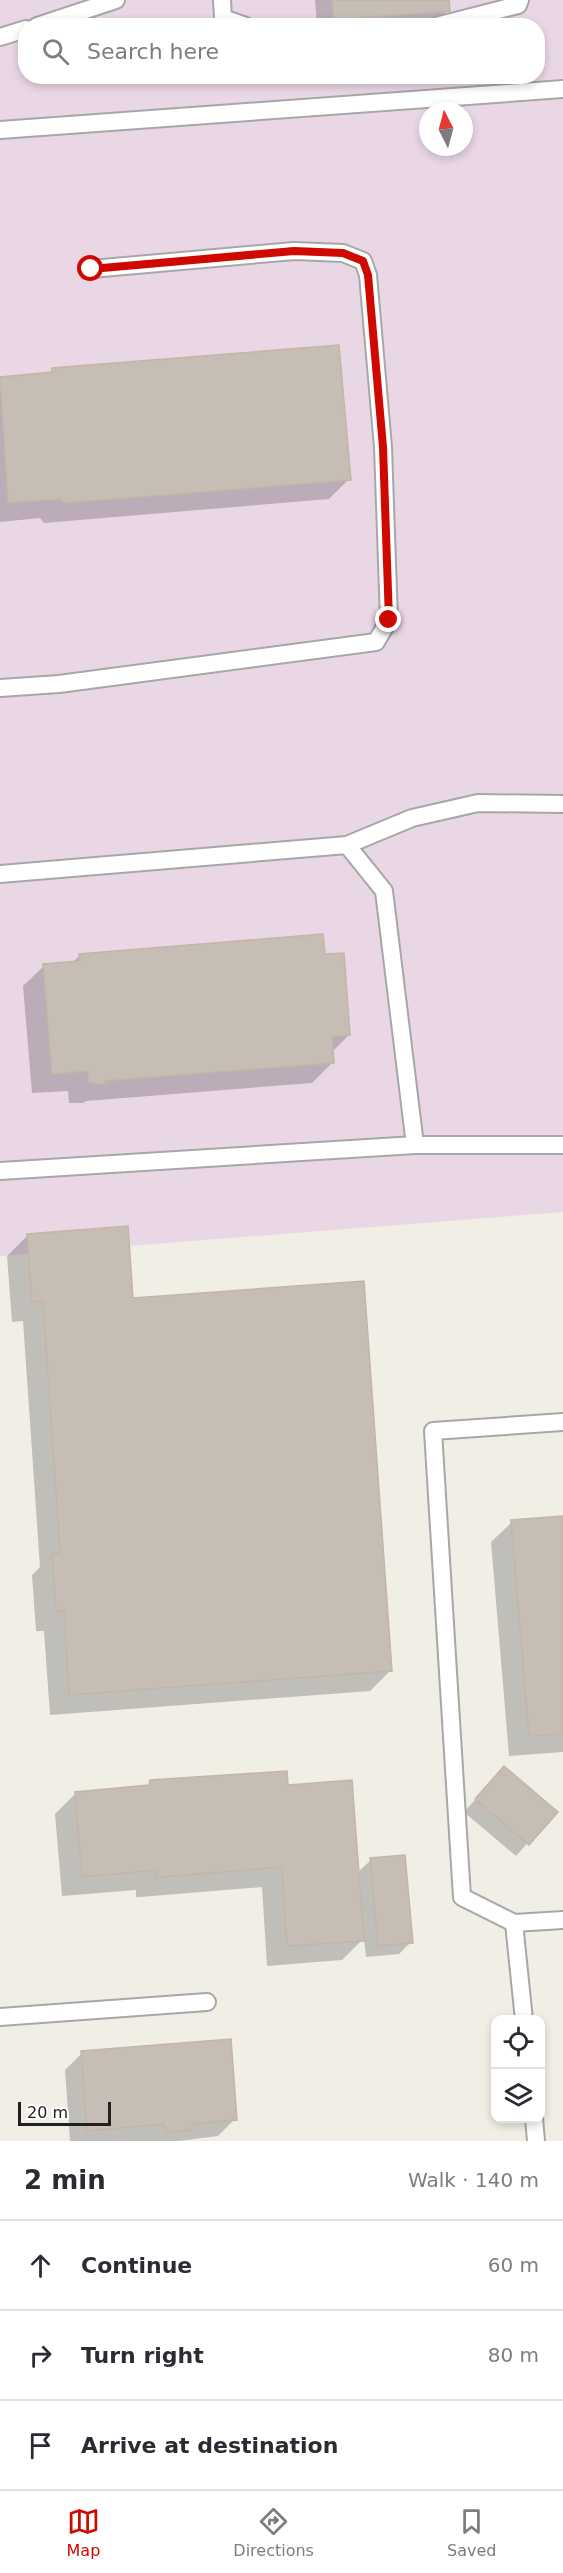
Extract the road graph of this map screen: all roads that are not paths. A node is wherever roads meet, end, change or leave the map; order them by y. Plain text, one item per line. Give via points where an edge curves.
1 (116, 0) edge
2 (222, 0) edge
3 (520, 0) edge
4 (61, 18) edge
5 (223, 18) edge
6 (467, 18) edge
7 (18, 31) edge
8 (0, 37) edge
9 (563, 89) edge
10 (0, 130) edge
11 (91, 269) dead end
12 (0, 688) edge
13 (563, 804) edge
14 (347, 845) junction
15 (0, 874) edge
16 (415, 1145) junction
17 (563, 1145) edge
18 (0, 1171) edge
19 (563, 1422) edge
20 (563, 1920) edge
21 (514, 1923) junction
22 (207, 2002) dead end
23 (524, 2015) edge
24 (0, 2017) edge
25 (534, 2123) edge
26 (536, 2141) edge

1 - 4 lane
2 - 5 lane
3 - 6 lane via 518,5
7 - 8 lane
9 - 10 lane
11 - 12 lane via 294,251 343,253 363,261 368,275 383,447 389,620 376,642 58,684
13 - 14 lane via 478,803 412,818
14 - 15 lane
14 - 16 lane via 384,891
16 - 17 lane
16 - 18 lane
19 - 21 lane via 433,1431 462,1897
20 - 21 lane
21 - 23 lane
22 - 24 lane
25 - 26 lane

